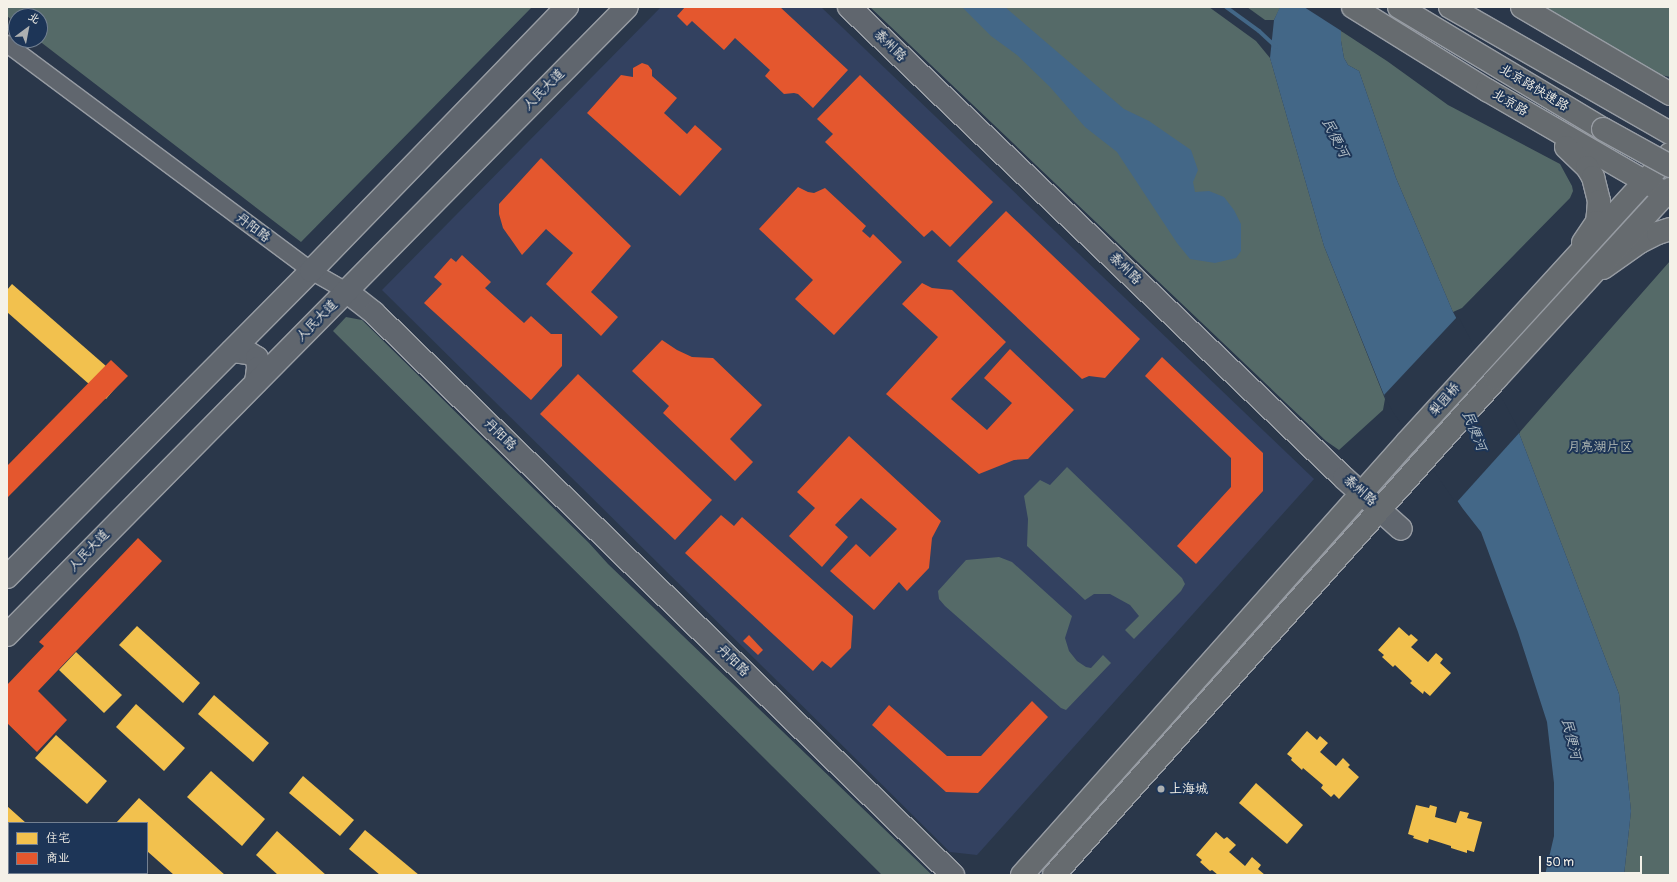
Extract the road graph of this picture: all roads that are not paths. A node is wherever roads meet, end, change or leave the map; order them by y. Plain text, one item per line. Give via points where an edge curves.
1 (567, 7) edge
2 (626, 7) edge
3 (849, 7) edge
4 (1353, 7) edge
5 (1399, 7) edge
6 (1450, 7) edge
7 (1522, 7) edge
8 (7, 44) edge
9 (1627, 69) junction
10 (1670, 86) edge
11 (1487, 90) junction
12 (1670, 94) edge
13 (1670, 132) edge
14 (1670, 154) edge
15 (1670, 166) edge
16 (1644, 182) junction
17 (1669, 193) edge
18 (1670, 229) edge
19 (1572, 260) junction
20 (312, 271) junction
21 (1587, 279) junction
22 (346, 290) junction
23 (232, 351) junction
24 (256, 382) junction
25 (1362, 494) junction
26 (1380, 509) junction
27 (1401, 529) dead end
28 (7, 577) edge
29 (7, 635) edge
30 (953, 875) edge
31 (1022, 875) edge
32 (1054, 875) edge

1 - 20 main road
2 - 22 main road, 人民大道
3 - 25 main road, 泰州路
4 - 11 main road, 北京路
5 - 15 main road, 北京路快速路, bridge
6 - 13 main road
7 - 9 main road
8 - 20 street, 丹阳路
9 - 10 main road
9 - 12 main road
11 - 16 main road, 北京路
11 - 19 main road via 1567,147 1593,176 1599,202 1597,222
14 - 16 main road
16 - 17 main road, 北京路
16 - 19 main road
17 - 21 main road
18 - 21 main road via 1640,242
19 - 25 main road, 梨园桥
20 - 22 street, 丹阳路
20 - 23 main road
21 - 26 main road, 梨园桥
22 - 24 main road, 人民大道
22 - 30 main road, 丹阳路 via 374,313
23 - 24 main road via 249,353 257,358
23 - 28 main road
24 - 29 main road, 人民大道
25 - 26 main road, 泰州路
25 - 31 main road, 梨园桥
26 - 27 main road, 泰州路
26 - 32 main road, 梨园桥

